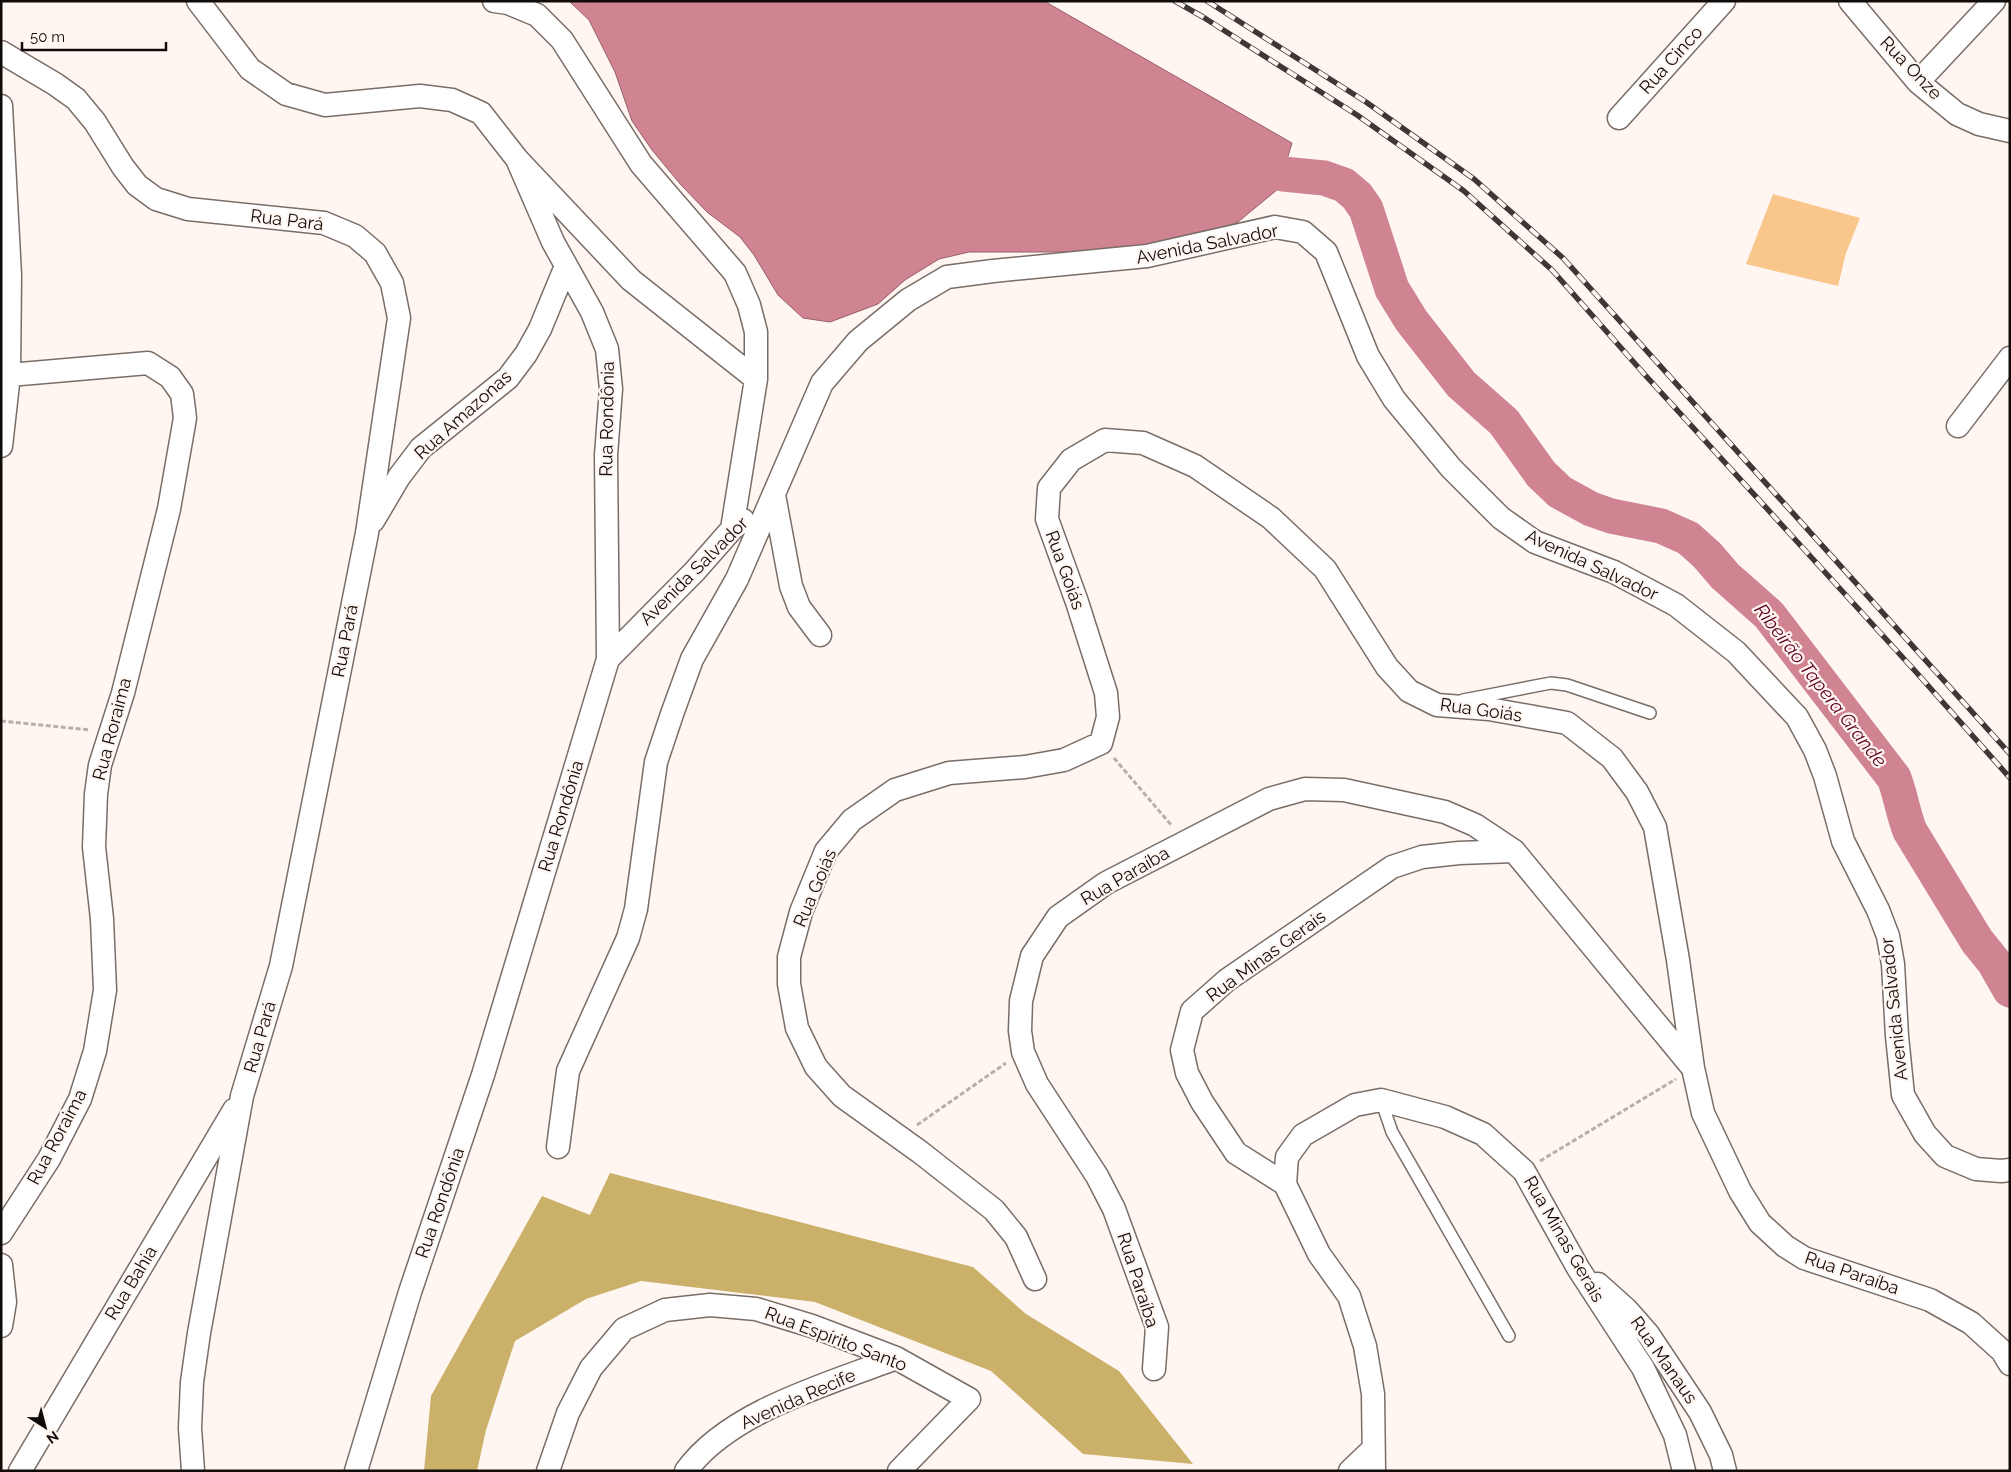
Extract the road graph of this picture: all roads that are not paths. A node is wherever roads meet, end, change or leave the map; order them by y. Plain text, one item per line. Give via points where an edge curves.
1 (198, 1) edge
2 (494, 1) edge
3 (1724, 1) edge
4 (1850, 1) edge
5 (1994, 1) edge
6 (1, 52) edge
7 (1918, 82) junction
8 (2, 116) edge
9 (1619, 118) dead end
10 (2010, 131) edge
11 (517, 159) junction
12 (566, 266) junction
13 (2010, 358) edge
14 (9, 375) junction
15 (756, 379) junction
16 (1958, 426) dead end
17 (1, 446) edge
18 (774, 495) junction
19 (732, 529) junction
20 (367, 533) junction
21 (820, 635) dead end
22 (608, 659) junction
23 (1437, 705) junction
24 (1650, 713) dead end
25 (1514, 851) junction
26 (1693, 1068) junction
27 (242, 1096) junction
28 (1381, 1100) junction
29 (558, 1148) dead end
30 (2010, 1170) edge
31 (1285, 1184) junction
32 (1, 1233) edge
33 (1, 1265) edge
34 (1578, 1268) junction
35 (1035, 1279) dead end
36 (1, 1326) edge
37 (1509, 1336) dead end
38 (896, 1358) junction
39 (2010, 1364) edge
40 (1154, 1370) dead end
41 (1373, 1460) edge
42 (20, 1471) edge
43 (193, 1471) edge
44 (356, 1471) edge
45 (548, 1471) edge
46 (686, 1471) edge
47 (899, 1471) edge
48 (1350, 1471) edge
49 (1684, 1471) edge
50 (1724, 1471) edge

1 - 11 street, Rua Rondônia via 250,69 286,94 325,105 420,96 452,100 481,113
2 - 15 street via 508,3 537,16 562,40 641,164 735,273 749,304 756,332
3 - 9 street, Rua Cinco
4 - 7 street, Rua Onze
5 - 7 street
6 - 20 street, Rua Pará via 76,99 95,122 123,168 137,185 156,199 188,209 324,222 355,236 375,253 392,283 398,318
7 - 10 street, Rua Onze via 1957,114 1979,124
8 - 14 street via 10,275
11 - 12 street, Rua Rondônia
11 - 15 street, Rua Rondônia via 631,280
12 - 20 street, Rua Amazonas via 526,354 508,378 421,448 399,477
12 - 22 street, Rua Rondônia via 592,312 607,349 611,389 606,455
13 - 16 street
14 - 17 street
14 - 32 street, Rua Roraima via 148,363 170,377 182,394 185,418 169,509 123,693 100,765 94,847 105,990 95,1051 80,1098 49,1159
15 - 19 street
18 - 19 street, Avenida Salvador
18 - 21 street via 791,586 800,607
18 - 29 street via 737,579 692,659 656,762 636,908 628,938 568,1071
18 - 30 street, Avenida Salvador via 822,383 858,341 908,300 947,277 1147,256 1275,227 1302,232 1326,252 1368,356 1394,399 1451,468 1501,518 1535,542 1614,572 1676,605 1736,652 1797,717 1825,776 1843,841 1888,936 1903,1095 1925,1134 1945,1156 1976,1169
19 - 22 street, Avenida Salvador
20 - 27 street, Rua Pará via 281,966
22 - 44 street, Rua Rondônia via 483,1075 410,1292
23 - 24 lane via 1551,683 1567,685
23 - 26 street, Rua Goiás via 1489,709 1567,723 1612,758 1637,792 1655,827
23 - 35 street, Rua Goiás via 1409,691 1387,667 1325,569 1271,518 1195,466 1143,442 1105,440 1071,460 1049,488 1047,519 1106,693 1108,716 1101,743 1064,760 1025,767 948,773 895,790 852,820 826,851 801,912 789,957 789,984 797,1028 816,1067 842,1096 994,1210 1016,1237
25 - 26 street, Rua Paraíba
25 - 31 street, Rua Minas Gerais via 1422,857 1392,867 1227,980 1192,1011 1182,1050 1187,1073 1202,1102 1236,1153
25 - 40 street, Rua Paraíba via 1475,825 1445,812 1344,790 1305,789 1269,799 1185,842 1106,883 1058,917 1032,956 1021,1000 1023,1052 1037,1084 1097,1176 1114,1209 1157,1327
26 - 39 street, Rua Paraíba via 1703,1113 1740,1191 1760,1223 1804,1258 1930,1300 1971,1323 2002,1351
27 - 42 street, Rua Bahia
27 - 43 street, Rua Pará via 192,1382 190,1428
28 - 31 street, Rua Minas Gerais via 1355,1105 1303,1135 1287,1157
28 - 34 street, Rua Minas Gerais via 1445,1117 1483,1134 1524,1171
28 - 37 lane via 1392,1132
31 - 41 street via 1319,1254 1349,1296 1365,1346 1373,1394
33 - 36 street via 5,1302
34 - 49 street, Rua Minas Gerais via 1643,1368 1675,1435
34 - 50 street, Rua Manaus via 1627,1310 1648,1334 1700,1412 1721,1455
38 - 45 street, Rua Espírito Santo via 756,1309 710,1305 664,1310 624,1329 591,1368 568,1413
38 - 46 street, Avenida Recife via 786,1400 731,1429 697,1456
38 - 47 street, Rua Espírito Santo via 969,1399
41 - 48 street

